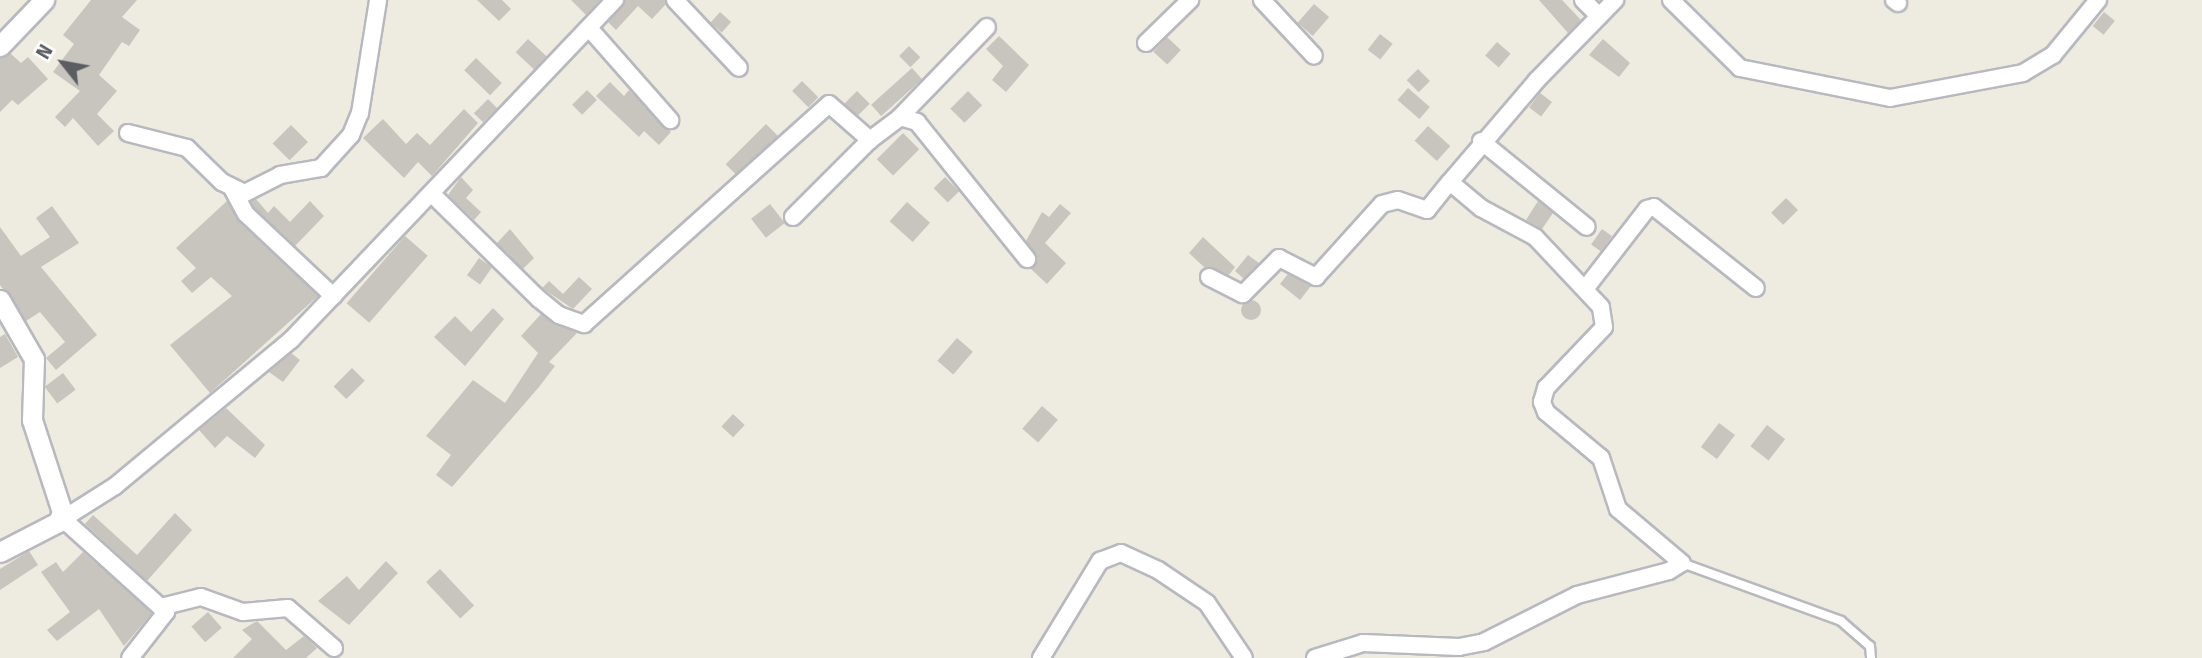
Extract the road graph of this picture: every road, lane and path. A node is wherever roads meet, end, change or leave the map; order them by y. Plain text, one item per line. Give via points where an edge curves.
1 (44, 0) edge
2 (378, 0) edge
3 (615, 0) edge
4 (675, 0) edge
5 (1190, 0) edge
6 (1262, 0) edge
7 (1583, 0) edge
8 (1615, 0) edge
9 (1671, 0) edge
10 (2098, 0) edge
11 (1599, 16) junction
12 (987, 27) dead end
13 (589, 28) junction
14 (1146, 43) dead end
15 (0, 46) edge
16 (1314, 55) dead end
17 (739, 68) dead end
18 (900, 117) junction
19 (670, 120) dead end
20 (128, 133) dead end
21 (870, 140) junction
22 (1481, 141) junction
23 (1450, 182) junction
24 (233, 190) junction
25 (432, 194) junction
26 (793, 217) dead end
27 (1587, 227) dead end
28 (1027, 259) dead end
29 (1209, 277) dead end
30 (1756, 288) dead end
31 (1585, 289) junction
32 (333, 296) junction
33 (0, 300) edge
34 (60, 520) junction
35 (0, 552) edge
36 (1682, 563) junction
37 (162, 607) junction
38 (334, 648) dead end
39 (130, 658) edge
40 (1041, 658) edge
41 (1244, 658) edge
42 (1315, 658) edge
43 (1871, 658) edge

1 - 15 street
2 - 24 street via 365,90 351,135 321,168 280,175 245,193
3 - 13 street
4 - 17 street
5 - 14 street
6 - 16 street
7 - 11 street
8 - 11 street
9 - 10 street via 1740,68 1890,98 2023,73 2053,55
11 - 22 street
12 - 18 street
13 - 19 street
13 - 25 street
18 - 21 street
18 - 28 street via 917,122
20 - 24 street via 187,148
21 - 25 street via 836,107 822,106 584,324 567,320 540,299
21 - 26 street
22 - 23 street
22 - 27 street
23 - 29 street via 1427,211 1398,200 1382,204 1316,277 1279,258 1243,294
23 - 31 street via 1480,208 1535,237
24 - 32 street via 246,214
25 - 32 street
30 - 31 street via 1654,207 1647,209
31 - 36 street via 1601,307 1604,327 1546,388 1542,402 1546,412 1601,458 1618,509
32 - 34 street via 202,415 115,486
33 - 34 street via 34,359 32,420 61,505
34 - 35 street
34 - 37 street
36 - 42 street via 1669,571 1577,594 1484,642 1459,647 1363,643
36 - 43 lane via 1841,621 1870,646
37 - 38 street via 201,597 243,612 288,608
37 - 39 street via 164,619
40 - 41 street via 1101,561 1121,554 1158,570 1206,603

